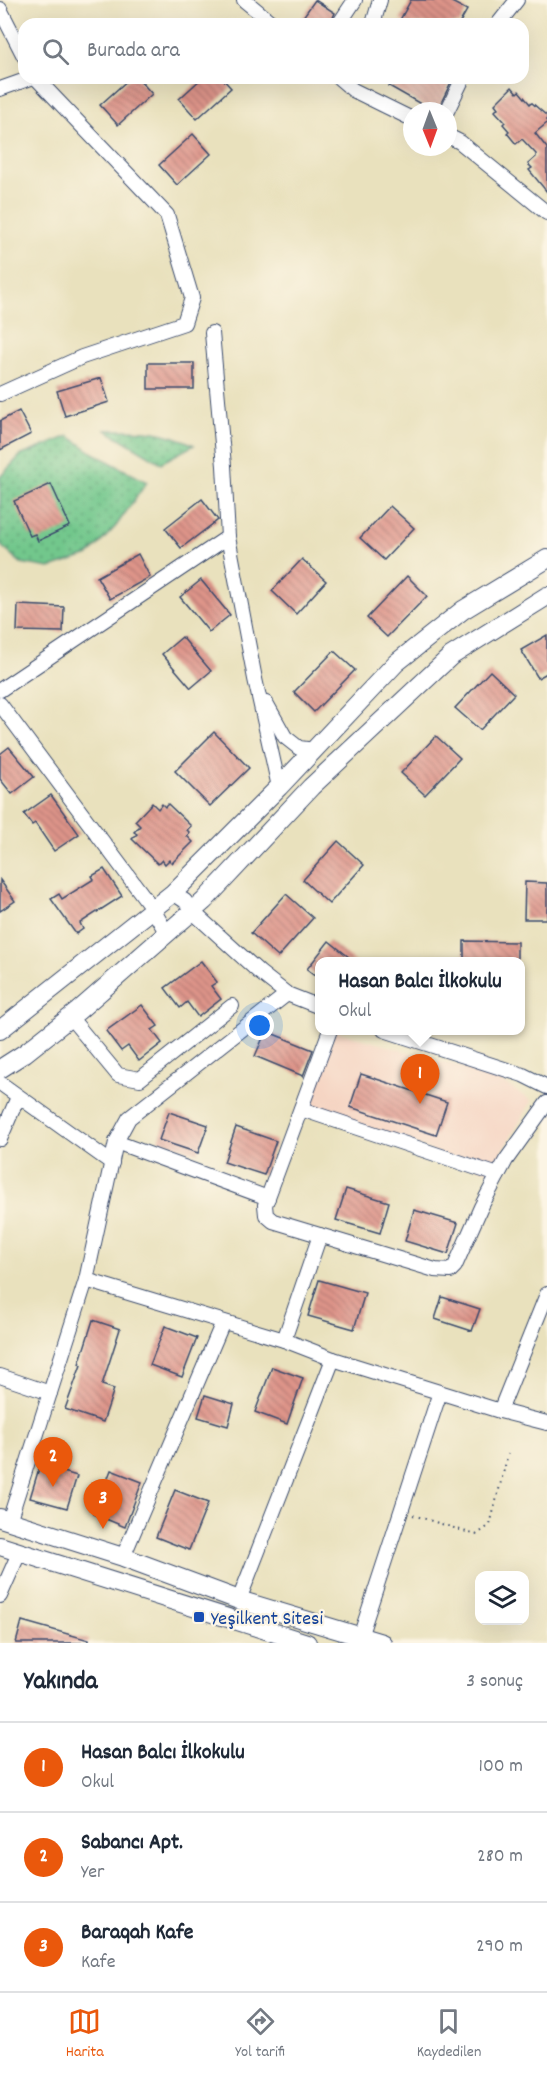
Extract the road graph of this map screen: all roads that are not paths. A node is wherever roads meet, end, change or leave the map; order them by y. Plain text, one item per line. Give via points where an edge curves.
1 (244, 0) edge
2 (356, 0) edge
3 (380, 0) edge
4 (517, 0) edge
5 (0, 9) edge
6 (266, 18) edge
7 (343, 18) edge
8 (375, 18) edge
9 (503, 18) edge
10 (18, 44) edge
11 (18, 83) edge
12 (42, 84) edge
13 (355, 84) edge
14 (460, 84) edge
15 (0, 89) edge
16 (451, 102) edge
17 (403, 113) edge
18 (457, 140) edge
19 (547, 213) edge
20 (212, 333) dead end
21 (0, 394) edge
22 (228, 537) junction
23 (547, 559) edge
24 (547, 596) edge
25 (255, 679) junction
26 (0, 690) edge
27 (0, 704) edge
28 (315, 750) junction
29 (279, 787) junction
30 (173, 893) junction
31 (153, 909) junction
32 (193, 912) junction
33 (169, 932) junction
34 (287, 994) junction
35 (315, 1005) edge
36 (232, 1006) dead end
37 (70, 1017) junction
38 (0, 1030) edge
39 (328, 1035) edge
40 (399, 1035) edge
41 (0, 1069) edge
42 (0, 1083) edge
43 (547, 1087) edge
44 (18, 1097) junction
45 (547, 1103) edge
46 (301, 1108) junction
47 (0, 1139) edge
48 (116, 1142) junction
49 (112, 1163) junction
50 (498, 1175) junction
51 (268, 1198) junction
52 (320, 1235) junction
53 (86, 1280) junction
54 (547, 1294) edge
55 (223, 1322) junction
56 (284, 1341) junction
57 (333, 1359) junction
58 (0, 1376) edge
59 (440, 1392) junction
60 (50, 1393) junction
61 (500, 1411) junction
62 (547, 1424) edge
63 (5, 1519) edge
64 (0, 1546) edge
65 (19, 1553) junction
66 (123, 1557) junction
67 (0, 1596) edge
68 (239, 1600) junction
69 (265, 1637) edge
70 (360, 1637) junction
71 (307, 1643) edge
72 (382, 1643) edge

1 - 6 street
2 - 7 street
3 - 8 street
4 - 9 street
5 - 10 street
11 - 15 street
12 - 21 street via 167,215 192,298 184,323 82,357
13 - 17 street
14 - 16 street
18 - 19 street
20 - 22 street
22 - 25 street
22 - 26 street
23 - 28 main road via 463,610 396,663
24 - 32 main road via 451,656 311,787
25 - 28 street via 285,737 299,748
25 - 29 street
27 - 31 street
28 - 29 main road
29 - 30 main road
30 - 31 main road
30 - 32 street
31 - 33 street
31 - 38 main road
32 - 33 main road
32 - 34 street
33 - 37 main road
34 - 35 street
34 - 48 street via 129,1118
36 - 37 street via 140,1079 118,1075
37 - 41 main road
39 - 46 street
40 - 43 street via 523,1075
42 - 44 street
44 - 47 street
44 - 49 street
45 - 50 street
46 - 50 street
46 - 51 street
48 - 49 street
48 - 51 street
49 - 53 street
50 - 52 street via 450,1271 435,1270
51 - 52 street via 266,1215 273,1221
52 - 56 street
53 - 55 street
53 - 60 street
54 - 61 street
55 - 56 street
55 - 66 street
56 - 57 street
57 - 59 street
57 - 68 street
58 - 60 street
59 - 61 street
59 - 70 street
60 - 63 street
61 - 62 street
63 - 66 main road
64 - 65 main road
65 - 67 street
65 - 69 main road
66 - 68 main road
68 - 70 main road
69 - 71 main road
70 - 72 main road

